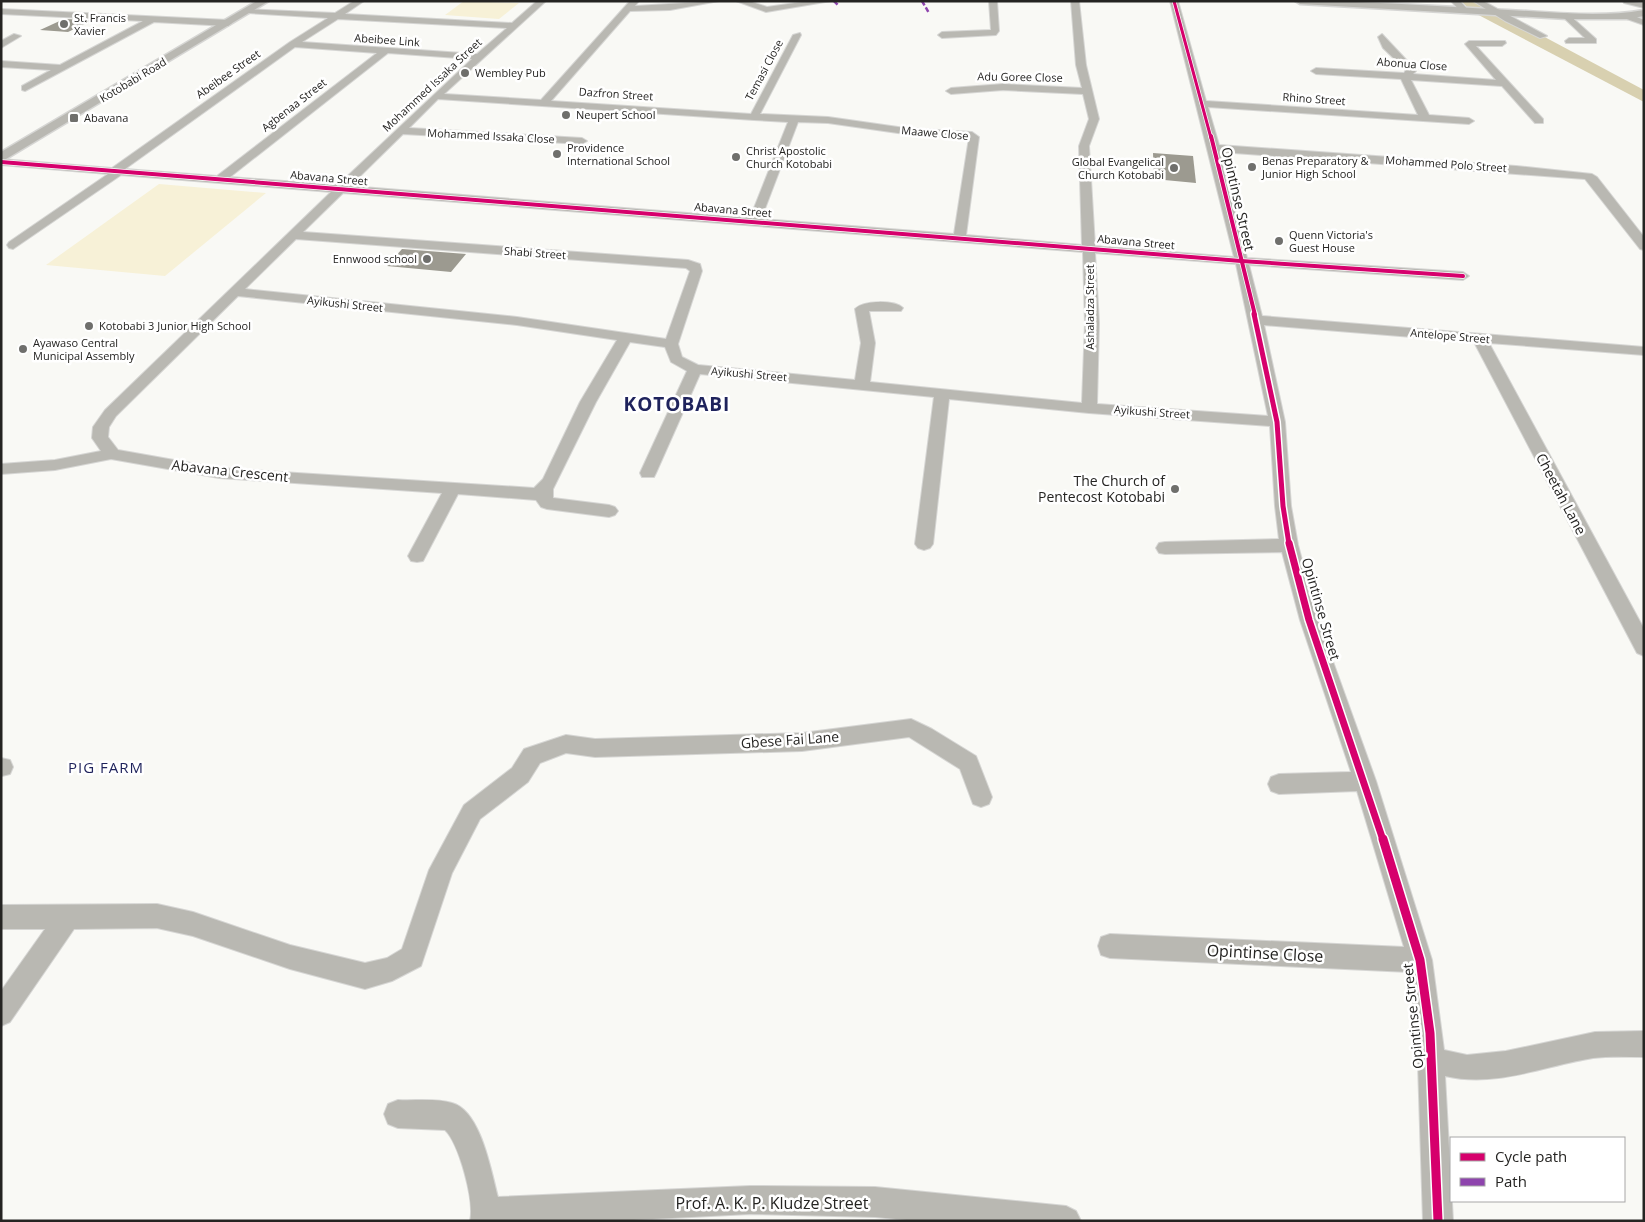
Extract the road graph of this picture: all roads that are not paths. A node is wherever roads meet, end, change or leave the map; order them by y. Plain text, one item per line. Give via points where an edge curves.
1 (264, 1) edge
2 (360, 1) edge
3 (542, 1) edge
4 (635, 1) edge
5 (715, 1) edge
6 (740, 1) edge
7 (826, 1) edge
8 (993, 1) edge
9 (1075, 1) edge
10 (1174, 1) edge
11 (1300, 1) edge
12 (1455, 1) edge
13 (1477, 1) edge
14 (1627, 1) edge
15 (61, 5) dead end
16 (1644, 6) edge
17 (628, 9) junction
18 (1, 11) edge
19 (248, 11) junction
20 (1466, 11) junction
21 (1496, 12) junction
22 (45, 13) junction
23 (1644, 13) edge
24 (1567, 16) junction
25 (1627, 16) junction
26 (336, 17) junction
27 (152, 19) junction
28 (228, 23) junction
29 (1644, 23) edge
30 (513, 26) junction
31 (1, 34) edge
32 (797, 35) dead end
33 (942, 35) dead end
34 (1543, 36) dead end
35 (1382, 37) dead end
36 (1569, 41) dead end
37 (1502, 43) dead end
38 (293, 44) junction
39 (1, 45) edge
40 (385, 51) junction
41 (479, 57) junction
42 (1, 64) edge
43 (62, 68) junction
44 (1316, 71) dead end
45 (1405, 76) junction
46 (1506, 83) junction
47 (25, 88) dead end
48 (951, 91) dead end
49 (1088, 91) junction
50 (436, 96) junction
51 (545, 101) junction
52 (1202, 104) junction
53 (754, 117) junction
54 (1425, 118) junction
55 (794, 119) junction
56 (1469, 121) dead end
57 (1539, 121) dead end
58 (400, 131) junction
59 (582, 141) dead end
60 (1214, 148) junction
61 (1, 158) edge
62 (1, 162) edge
63 (116, 172) junction
64 (219, 180) junction
65 (342, 190) junction
66 (754, 222) junction
67 (294, 234) junction
68 (960, 238) junction
69 (13, 245) dead end
70 (1644, 246) edge
71 (1090, 248) junction
72 (1240, 261) junction
73 (1463, 276) dead end
74 (235, 292) junction
75 (896, 308) dead end
76 (1256, 320) junction
77 (626, 337) junction
78 (1481, 339) junction
79 (671, 344) junction
80 (1644, 351) edge
81 (695, 369) junction
82 (862, 384) junction
83 (942, 395) junction
84 (1089, 408) junction
85 (1277, 422) junction
86 (112, 454) junction
87 (1, 469) edge
88 (648, 473) dead end
89 (546, 489) junction
90 (452, 490) junction
91 (609, 511) dead end
92 (924, 544) dead end
93 (1289, 545) junction
94 (1165, 548) dead end
95 (417, 556) dead end
96 (1644, 648) edge
97 (1365, 781) junction
98 (1279, 784) dead end
99 (981, 796) dead end
100 (1, 917) edge
101 (68, 918) junction
102 (1110, 946) dead end
103 (1420, 960) junction
104 (1, 1013) edge
105 (1644, 1044) edge
106 (1431, 1060) junction
107 (398, 1114) dead end
108 (486, 1216) edge
109 (1066, 1221) edge
110 (1438, 1221) edge

1 - 19 street, Kotobabi Road
2 - 26 street, Abeibee Street
3 - 30 street, Mohammed Issaka Street
4 - 17 street
5 - 17 street via 695,6
6 - 7 street via 763,10
8 - 33 street via 993,33
9 - 49 street, Ashaladza Street via 1081,65
10 - 52 street, Opintinse Street
11 - 20 street
12 - 20 street
13 - 21 street
14 - 16 street
15 - 22 street
17 - 51 street
18 - 22 street
19 - 26 street
19 - 28 street, Kotobabi Road
20 - 21 street
21 - 24 street
21 - 34 street
22 - 27 street
23 - 25 street
24 - 25 street
24 - 36 street via 1593,41
25 - 29 street
26 - 30 street
26 - 38 street, Abeibee Street
27 - 28 street
27 - 43 street
28 - 61 street, Kotobabi Road
30 - 41 street, Mohammed Issaka Street
31 - 39 street via 17,36
32 - 53 street, Temasi Close
35 - 45 street via 1386,46 1410,69
37 - 46 street via 1469,44
38 - 40 street, Abeibee Link
38 - 63 street, Abeibee Street
40 - 41 street, Abeibee Link
40 - 64 street, Agbenaa Street
41 - 50 street, Mohammed Issaka Street
42 - 43 street
43 - 47 street
44 - 45 street, Abonua Close
45 - 46 street, Abonua Close
45 - 54 street
46 - 57 street
48 - 49 street, Adu Goree Close via 1003,87
49 - 71 street, Ashaladza Street via 1094,119 1084,146
50 - 51 street, Dazfron Street
50 - 58 street, Mohammed Issaka Street
51 - 53 street, Dazfron Street
52 - 54 street, Rhino Street
52 - 60 street, Opintinse Street
53 - 55 street, Dazfron Street
54 - 56 street, Rhino Street
55 - 66 street
55 - 68 street, Maawe Close via 974,137
58 - 59 street, Mohammed Issaka Close
58 - 65 street, Mohammed Issaka Street
60 - 70 street, Mohammed Polo Street via 1588,176
60 - 72 street, Opintinse Street
62 - 63 street, Abavana Street
63 - 64 street, Abavana Street
63 - 69 street, Abeibee Street
64 - 65 street, Abavana Street
65 - 66 street, Abavana Street
65 - 67 street
66 - 68 street, Abavana Street
67 - 74 street
67 - 79 street, Shabi Street via 695,266
68 - 71 street, Abavana Street
71 - 72 street, Abavana Street
71 - 84 street, Ashaladza Street
72 - 73 street, Abavana Street
72 - 76 street, Opintinse Street
74 - 77 street, Ayikushi Street
74 - 86 street via 110,413 101,427 100,438
75 - 82 street via 870,306 862,309 868,343
76 - 78 street, Antelope Street
76 - 85 street, Opintinse Street
77 - 79 street, Ayikushi Street
77 - 89 street via 588,402
78 - 80 street, Antelope Street
78 - 96 street, Cheetah Lane
79 - 81 street, Ayikushi Street via 676,359
81 - 82 street, Ayikushi Street
81 - 88 street
82 - 83 street, Ayikushi Street
83 - 84 street, Ayikushi Street
83 - 92 street
84 - 85 street, Ayikushi Street
85 - 93 street, Opintinse Street
86 - 87 street
86 - 90 street, Abavana Crescent via 219,473
89 - 90 street, Abavana Crescent via 537,494
89 - 91 street via 544,500 547,503
90 - 95 street
93 - 94 street
93 - 97 street, Opintinse Street via 1309,620
97 - 98 street
97 - 103 street, Opintinse Street
99 - 101 street, Gbese Fai Lane via 968,763 911,728 802,742 595,748 566,744 532,756 520,775 472,812 441,870 412,957 392,969 365,976 344,972 193,924 157,916
100 - 101 street
101 - 104 street
102 - 103 street, Opintinse Close
103 - 106 street, Opintinse Street
105 - 106 street via 1594,1045 1506,1064 1467,1068
106 - 110 street, Opintinse Street
107 - 108 street via 451,1116 462,1127 474,1160
108 - 109 street, Prof. A. K. P. Kludze Street via 760,1200 875,1202

